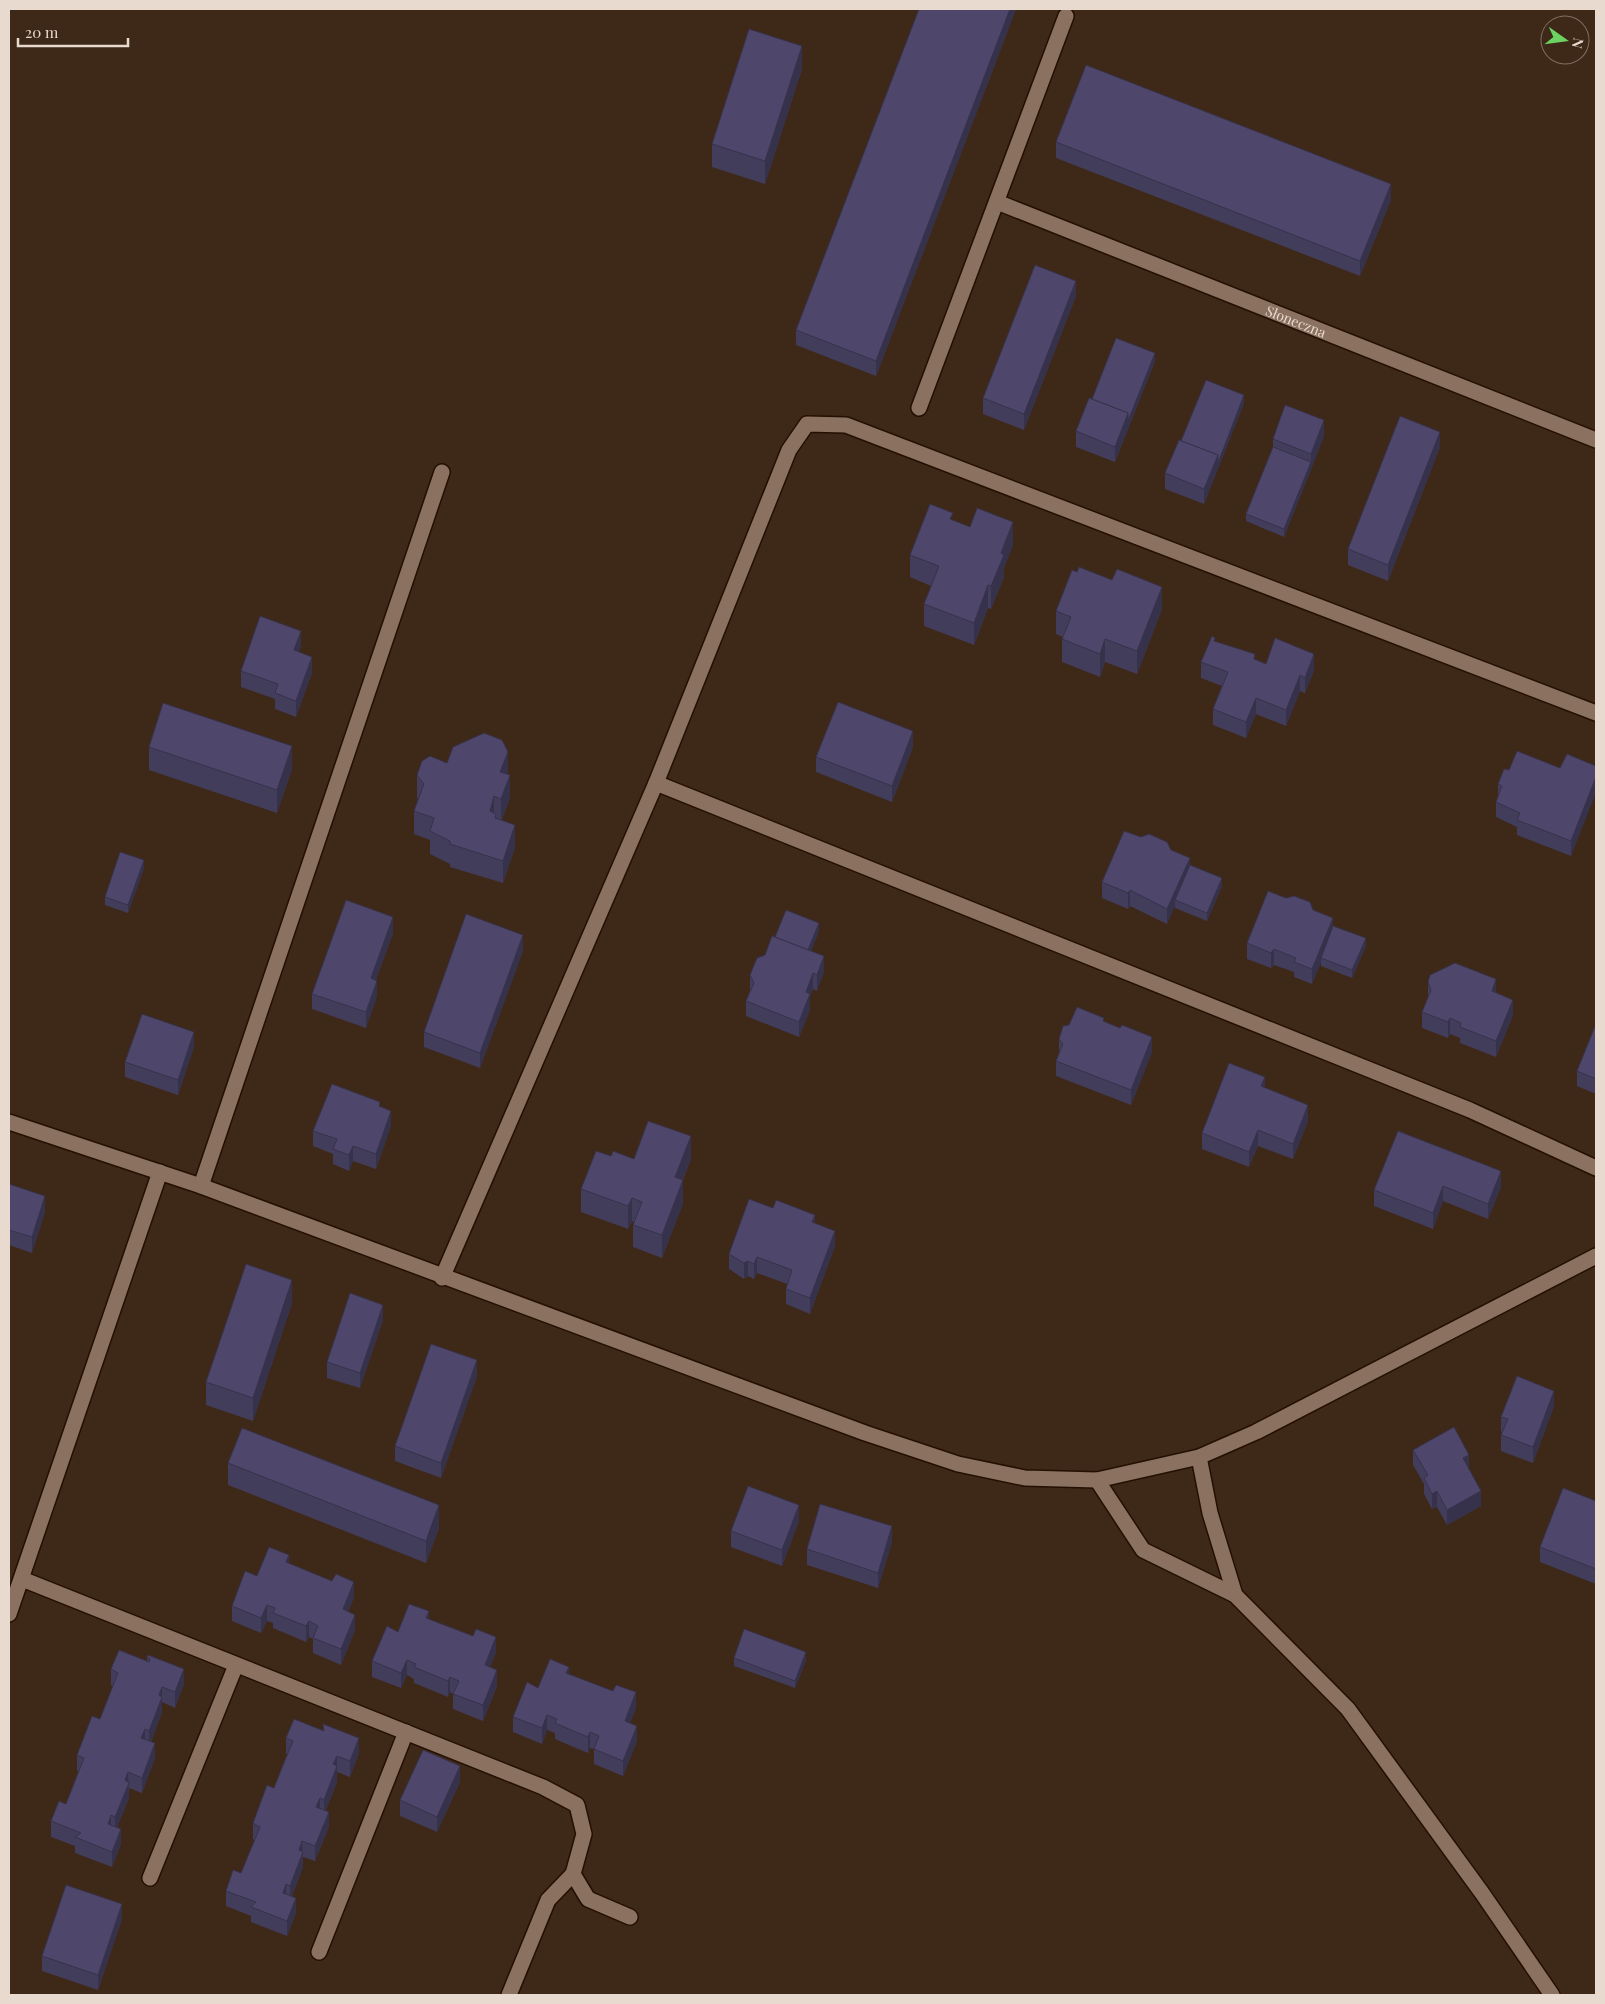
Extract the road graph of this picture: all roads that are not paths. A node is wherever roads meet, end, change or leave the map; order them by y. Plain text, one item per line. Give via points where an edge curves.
1 (1066, 16) dead end
2 (997, 202) junction
3 (919, 408) dead end
4 (1596, 440) edge
5 (442, 472) dead end
6 (1596, 713) edge
7 (656, 784) junction
8 (9, 1122) edge
9 (1596, 1168) edge
10 (160, 1172) junction
11 (201, 1186) junction
12 (1596, 1256) edge
13 (442, 1278) junction
14 (1199, 1457) junction
15 (1097, 1480) junction
16 (22, 1579) junction
17 (1235, 1595) junction
18 (9, 1614) edge
19 (236, 1665) junction
20 (406, 1732) junction
21 (573, 1874) junction
22 (150, 1878) dead end
23 (630, 1918) dead end
24 (319, 1952) dead end
25 (509, 1995) edge
26 (1552, 1995) edge

1 - 2 street
2 - 3 street
2 - 4 street, Słoneczna
5 - 11 street
6 - 7 street via 846,425 806,424 789,450
7 - 9 street via 1470,1110
7 - 13 street
8 - 10 street
10 - 11 street
10 - 16 street
11 - 13 street
12 - 14 street via 1256,1432
13 - 15 street via 864,1433 958,1464 1025,1478
14 - 15 street
14 - 17 street via 1210,1513
15 - 17 street via 1143,1550
16 - 18 street
16 - 19 street
17 - 26 street via 1348,1709
19 - 20 street
19 - 22 street
20 - 21 street via 543,1787 577,1806 584,1834
20 - 24 street
21 - 23 street via 588,1899
21 - 25 street via 548,1900

